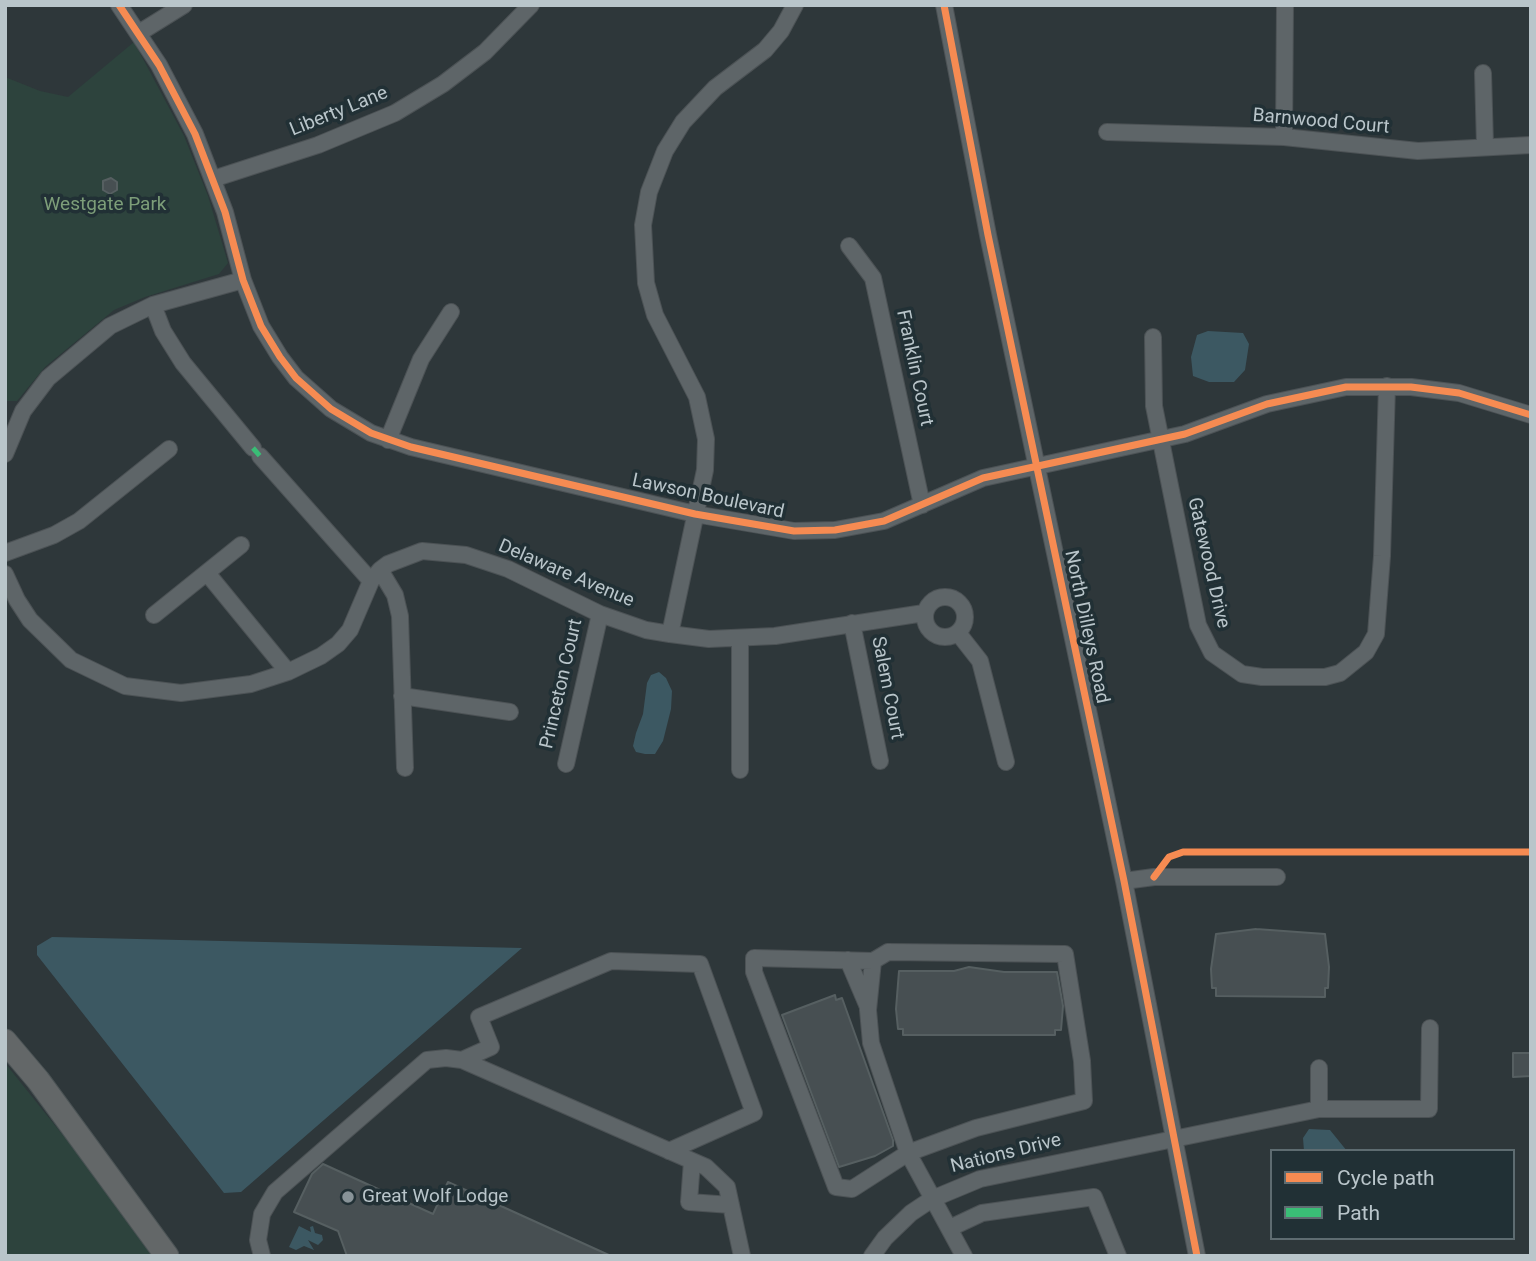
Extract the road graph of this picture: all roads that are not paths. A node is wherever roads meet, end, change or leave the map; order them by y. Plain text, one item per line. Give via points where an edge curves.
1 (119, 5) edge
2 (184, 5) edge
3 (531, 5) edge
4 (795, 5) edge
5 (944, 5) edge
6 (1285, 5) edge
7 (139, 33) junction
8 (1483, 73) dead end
9 (1107, 132) dead end
10 (1284, 137) junction
11 (1485, 145) junction
12 (1531, 145) edge
13 (213, 179) junction
14 (849, 246) dead end
15 (243, 280) junction
16 (153, 305) junction
17 (451, 312) dead end
18 (1153, 337) dead end
19 (1387, 386) junction
20 (1531, 415) edge
21 (388, 440) junction
22 (1160, 440) junction
23 (169, 449) dead end
24 (5, 454) edge
25 (1037, 465) junction
26 (922, 505) junction
27 (695, 514) junction
28 (241, 545) dead end
29 (5, 553) edge
30 (5, 573) edge
31 (207, 573) junction
32 (376, 576) junction
33 (924, 613) junction
34 (600, 614) junction
35 (154, 615) dead end
36 (852, 623) junction
37 (958, 633) junction
38 (670, 634) junction
39 (740, 639) junction
40 (288, 672) junction
41 (402, 696) junction
42 (510, 712) dead end
43 (880, 761) dead end
44 (1006, 762) dead end
45 (566, 764) dead end
46 (405, 768) dead end
47 (740, 770) dead end
48 (1277, 877) dead end
49 (1124, 881) junction
50 (848, 960) junction
51 (873, 961) junction
52 (869, 1010) junction
53 (1430, 1028) dead end
54 (5, 1041) edge
55 (462, 1060) junction
56 (1320, 1068) dead end
57 (1319, 1109) junction
58 (1175, 1138) junction
59 (669, 1151) junction
60 (908, 1153) junction
61 (691, 1161) junction
62 (932, 1199) junction
63 (731, 1205) junction
64 (950, 1228) junction
65 (957, 1254) edge
66 (167, 1256) edge
67 (262, 1256) edge
68 (742, 1256) edge
69 (872, 1256) edge
70 (1118, 1256) edge
71 (1197, 1256) edge

1 - 7 street, Lawson Boulevard
2 - 7 street
3 - 13 street, Liberty Lane via 485,52 396,113 318,145
4 - 27 street via 765,50 715,88 683,122 665,151 649,192 643,225 646,283 655,315 697,397 706,439 705,471
5 - 25 street, North Dilleys Road
6 - 10 street
7 - 13 street, Lawson Boulevard via 195,135
8 - 11 street
9 - 10 street, Barnwood Court
10 - 11 street, Barnwood Court via 1418,151
11 - 12 street, Barnwood Court
13 - 15 street, Lawson Boulevard
14 - 26 street, Franklin Court via 873,278
15 - 16 street
15 - 21 street, Lawson Boulevard via 261,326 296,378 342,416
16 - 24 street via 110,326 48,378 23,411
16 - 32 street via 183,363 256,452
17 - 21 street via 421,359
18 - 22 street, Gatewood Drive via 1154,406
19 - 20 street, Lawson Boulevard via 1459,393
19 - 22 street, Lawson Boulevard via 1308,394
19 - 22 street, Gatewood Drive via 1378,624 1366,652 1340,673 1325,677 1242,674 1212,653 1198,625
21 - 27 street, Lawson Boulevard
22 - 25 street, Lawson Boulevard
23 - 29 street via 79,521
25 - 26 street, Lawson Boulevard via 983,478
25 - 49 street, North Dilleys Road
26 - 27 street, Lawson Boulevard via 884,521 835,530 770,530
27 - 38 street
28 - 31 street
30 - 40 street via 17,600 45,638 71,660 125,686 181,693 238,686
31 - 35 street
31 - 40 street
32 - 34 street, Delaware Avenue via 388,564 422,551 466,555 508,569
32 - 40 street via 355,621 338,644
32 - 41 street via 391,586 400,616
33 - 36 street, Delaware Avenue
33 - 37 street via 933,633 943,637
33 - 37 street, Delaware Avenue via 938,597 954,598 964,610
34 - 38 street, Delaware Avenue
34 - 45 street, Princeton Court
36 - 39 street, Delaware Avenue
36 - 43 street, Salem Court
37 - 44 street via 980,661
38 - 39 street, Delaware Avenue
39 - 47 street
41 - 42 street
41 - 46 street
48 - 49 street
49 - 58 street, North Dilleys Road
50 - 51 street
50 - 52 street
50 - 60 street via 754,958 754,972 836,1187 852,1189
51 - 52 street
51 - 60 street via 888,952 1065,954 1084,1101 976,1128
52 - 60 street via 872,1043
53 - 57 street, Nations Drive via 1429,1110
54 - 66 highway
55 - 59 street
55 - 59 street via 491,1047 479,1017 611,961 700,964 754,1113
55 - 67 street via 428,1060 275,1192 262,1214 258,1240
56 - 57 street
57 - 58 street, Nations Drive
58 - 62 street, Nations Drive via 980,1179
58 - 71 street, North Dilleys Road
59 - 61 street
60 - 62 street
61 - 63 street via 706,1167 727,1187
61 - 63 street via 689,1202
62 - 64 street
62 - 69 street, Nations Drive via 898,1224
63 - 68 street
64 - 65 street
64 - 70 street via 982,1213 1094,1197

